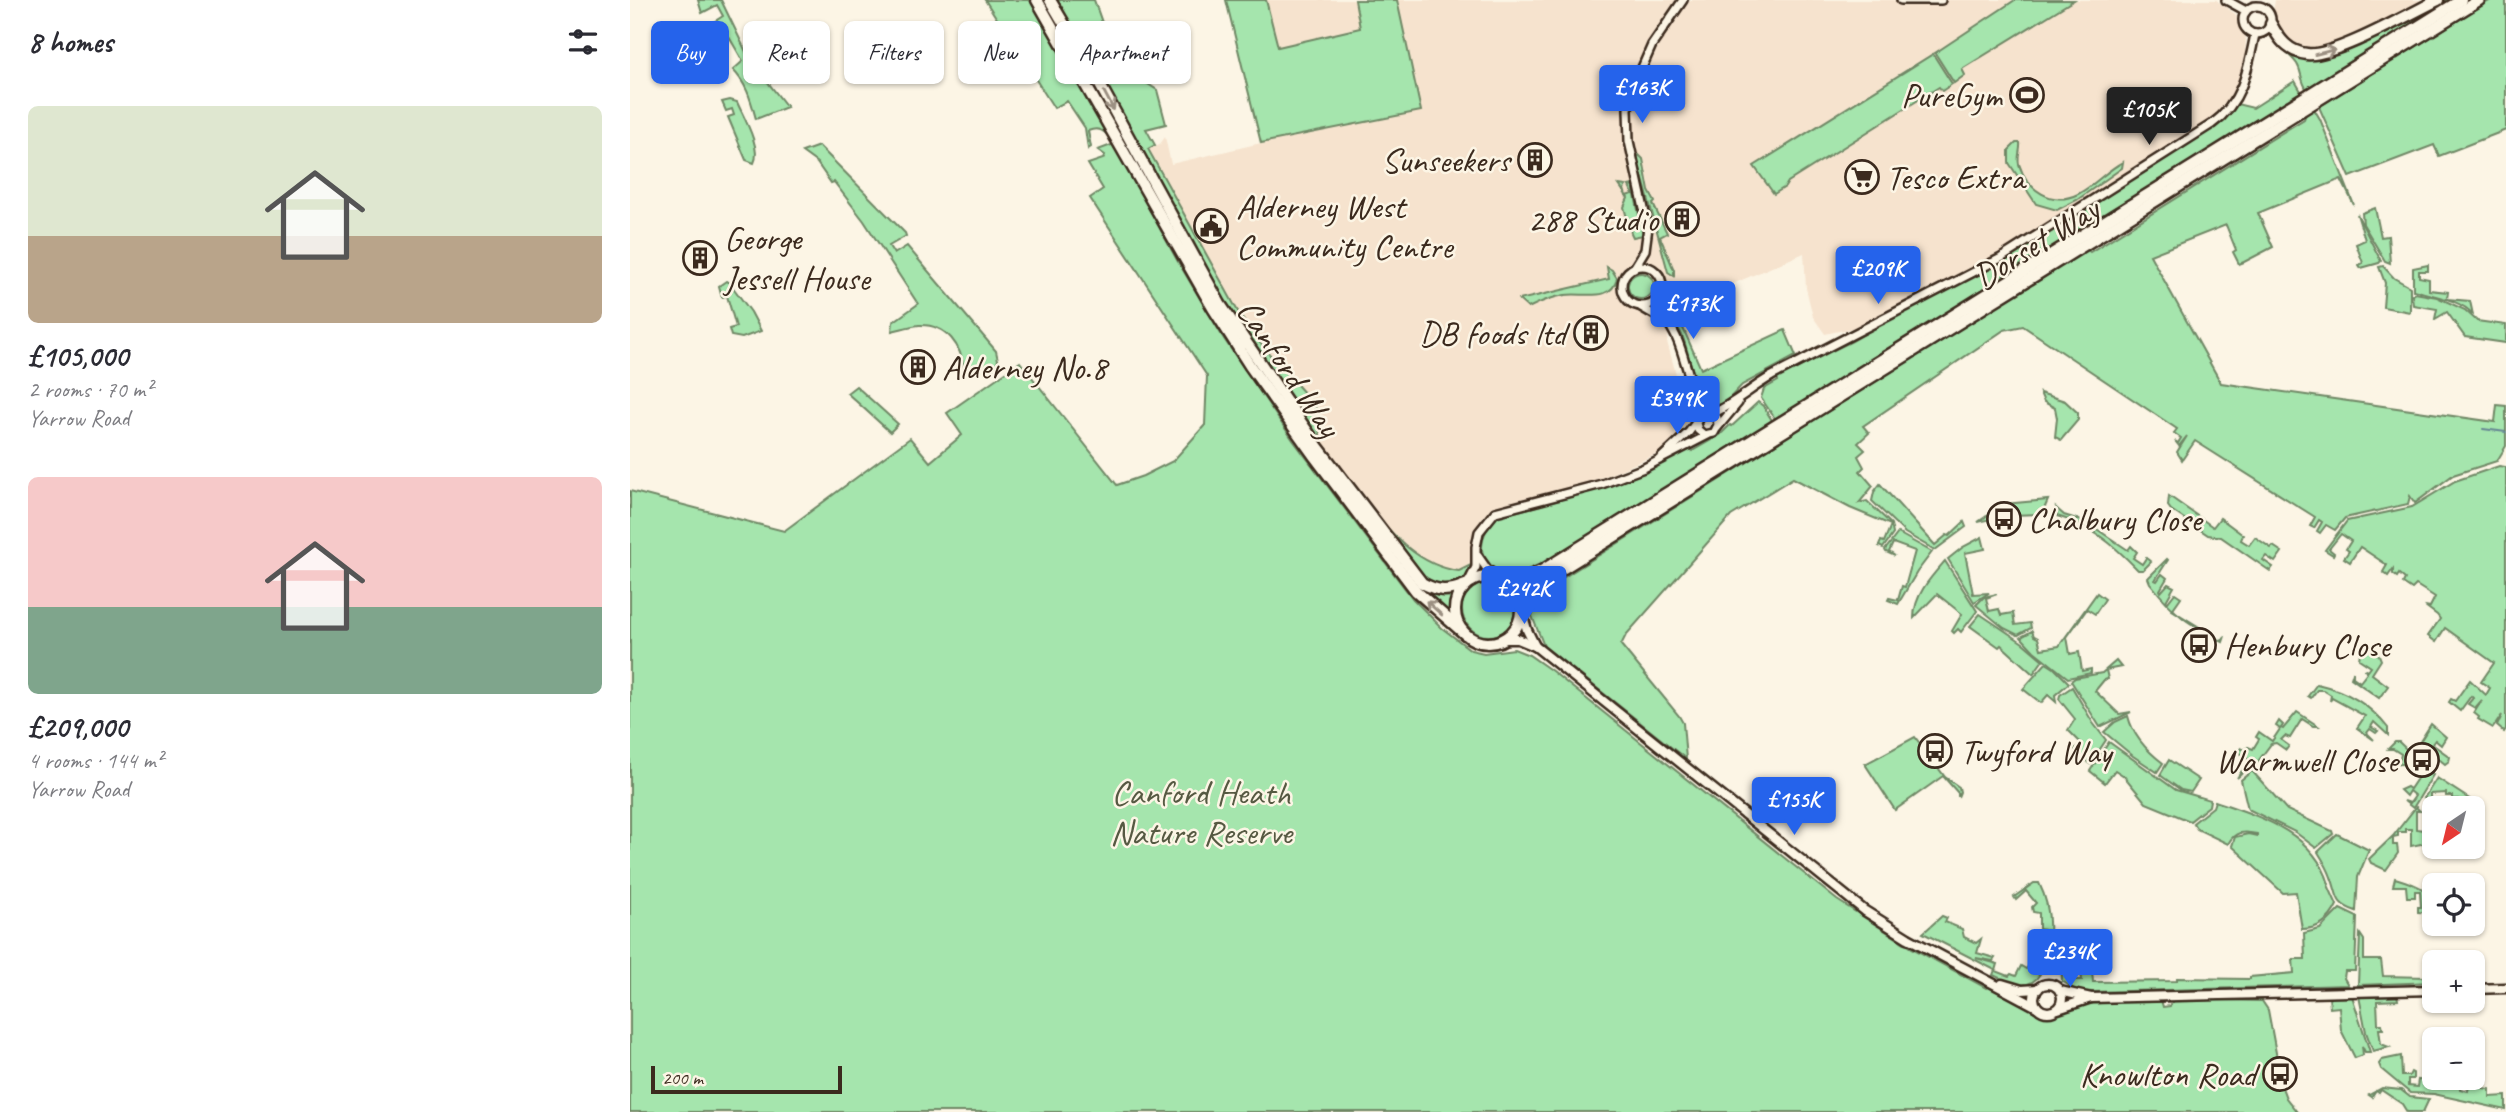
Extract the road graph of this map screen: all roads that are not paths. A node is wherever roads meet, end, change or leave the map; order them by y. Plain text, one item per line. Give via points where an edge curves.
1 (1037, 0) edge
2 (1050, 0) edge
3 (1683, 0) edge
4 (1901, 0) edge
5 (1941, 0) edge
6 (2226, 0) edge
7 (2438, 0) edge
8 (2461, 0) edge
9 (2479, 0) edge
10 (2267, 4) edge
11 (2246, 11) junction
12 (2271, 24) junction
13 (2255, 34) junction
14 (1645, 250) junction
15 (1634, 268) junction
16 (1652, 268) junction
17 (1657, 299) junction
18 (1640, 306) junction
19 (1667, 323) junction
20 (1688, 375) junction
21 (1740, 400) junction
22 (1712, 413) junction
23 (1696, 422) junction
24 (1717, 428) junction
25 (1708, 435) junction
26 (1658, 460) junction
27 (1477, 555) junction
28 (1501, 579) junction
29 (1466, 584) junction
30 (1522, 609) junction
31 (1465, 634) junction
32 (1505, 639) junction
33 (1535, 646) junction
34 (1983, 977) junction
35 (2506, 988) edge
36 (2038, 989) junction
37 (2485, 989) edge
38 (2422, 990) edge
39 (2060, 991) junction
40 (2091, 998) junction
41 (2037, 1007) junction
42 (2057, 1009) junction

31 -> 1 highway, Canford Way via 1416,591 1250,366
2 -> 29 highway, Canford Way via 1220,304 1286,402 1422,583 1450,591
3 - 14 street via 1652,45 1631,93 1629,141 1648,227
4 - 5 street
6 - 11 street
12 -> 7 highway via 2288,47 2316,55
8 - 28 highway, Dorset Way via 1543,570 1528,577
9 - 30 highway, Dorset Way via 1538,584
10 - 11 street
10 - 12 street
11 - 13 street via 2243,24
12 - 13 street via 2265,32
13 - 21 street via 2244,83 2222,117 2001,258 1758,384
14 - 15 street
14 - 16 street
15 - 16 street
15 - 18 street via 1625,275 1622,288 1629,301
16 - 17 street via 1662,284
17 - 18 street
17 - 19 street
18 - 19 street
19 - 20 street via 1677,338
20 - 22 street
20 - 23 street
21 - 22 street
21 - 24 street
22 - 23 street via 1702,414
22 - 24 street
23 - 25 street via 1698,430
23 - 26 street
24 - 25 street
25 - 26 street
26 - 27 street via 1586,489 1495,512 1479,532
27 - 28 street
27 - 29 street via 1476,568
28 - 29 highway via 1482,577
28 - 30 highway via 1513,587
29 - 31 highway via 1457,596 1455,610
30 - 32 highway via 1517,627
30 - 33 main road
31 - 32 highway via 1484,643
32 - 33 main road
33 - 34 main road via 1865,911
34 - 36 main road via 2016,989
34 - 41 main road
35 - 37 main road
36 - 39 main road via 2048,984
36 - 41 main road via 2034,995
38 - 40 main road
39 - 40 main road
39 - 42 main road
40 - 42 main road
41 - 42 main road via 2049,1012

